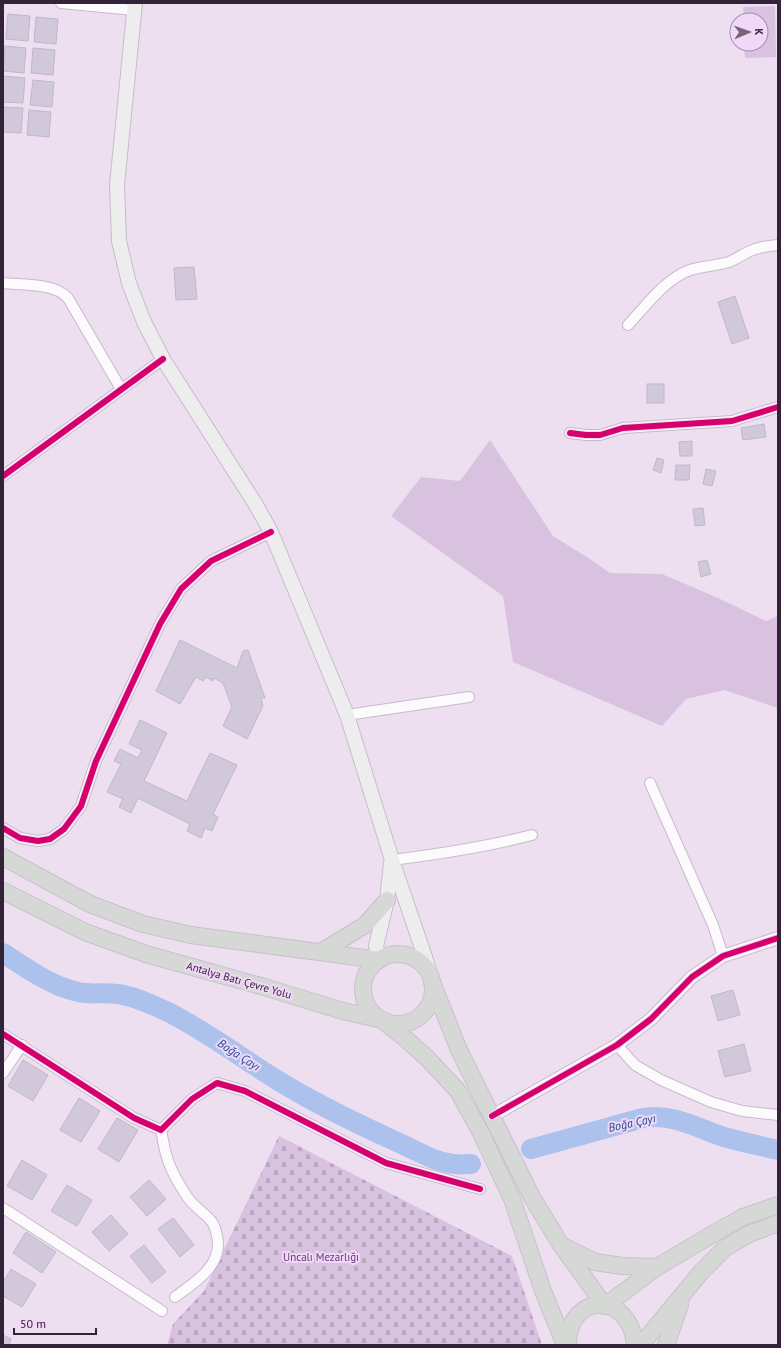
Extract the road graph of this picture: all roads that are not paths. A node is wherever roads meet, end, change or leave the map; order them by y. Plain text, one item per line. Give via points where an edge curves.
1 (61, 3) edge
2 (134, 6) edge
3 (778, 245) edge
4 (3, 283) edge
5 (628, 325) dead end
6 (163, 359) junction
7 (122, 389) junction
8 (778, 407) edge
9 (570, 433) dead end
10 (3, 476) edge
11 (271, 532) junction
12 (469, 697) dead end
13 (347, 715) junction
14 (650, 783) dead end
15 (3, 828) edge
16 (532, 835) dead end
17 (3, 857) edge
18 (392, 860) junction
19 (3, 891) edge
20 (387, 900) junction
21 (778, 938) edge
22 (321, 952) junction
23 (723, 956) junction
24 (379, 960) junction
25 (432, 982) junction
26 (382, 1020) junction
27 (3, 1034) edge
28 (22, 1045) junction
29 (618, 1045) junction
30 (3, 1073) edge
31 (778, 1115) edge
32 (492, 1116) junction
33 (161, 1130) junction
34 (480, 1189) dead end
35 (778, 1205) edge
36 (3, 1208) edge
37 (778, 1223) edge
38 (561, 1245) junction
39 (657, 1267) junction
40 (684, 1293) junction
41 (174, 1297) dead end
42 (605, 1306) junction
43 (162, 1311) dead end
44 (565, 1345) edge
45 (568, 1345) edge
46 (635, 1345) edge
47 (641, 1345) edge
48 (666, 1345) edge

1 - 2 street
2 - 6 main road via 117,185 119,241 128,283
3 - 5 street via 765,246 735,260 682,273 671,280
4 - 7 street via 52,288 63,293
6 - 7 street
6 - 11 main road
7 - 10 street
8 - 9 street via 732,421 623,428 600,435
11 - 13 main road
11 - 15 street via 211,561 181,589 160,624 96,761 81,806 64,830 50,839 38,841 20,838
12 - 13 street
13 - 18 main road
14 - 23 street via 713,925
16 - 18 street via 460,851
17 - 22 highway via 90,904 143,924 191,935
18 - 20 main road
18 - 25 main road
19 - 26 highway, Antalya Batı Çevre Yolu via 85,932 146,954 343,1012
20 - 22 highway via 365,925
20 - 24 main road via 376,946
21 - 23 street
22 - 24 highway
23 - 29 street via 692,977 651,1019
24 - 25 highway via 398,954 414,958 428,971
24 - 26 highway via 369,969 365,978 364,994 369,1008
25 - 26 highway via 430,1004 416,1019 400,1024
25 - 32 highway via 459,1050
26 - 44 highway, Antalya Batı Çevre Yolu via 422,1053 458,1091 512,1199 543,1291
27 - 28 street
28 - 30 street
28 - 33 street via 134,1118
29 - 31 street via 635,1065 661,1080 711,1102 742,1111
29 - 32 street
32 - 38 highway via 533,1200
33 - 34 street via 192,1099 217,1083 245,1091 386,1163
33 - 41 street via 167,1158 177,1180 189,1200 212,1222 218,1244 216,1256 208,1271
35 - 39 highway via 743,1217
36 - 43 street
37 - 40 highway via 749,1234 725,1248
38 - 39 highway via 595,1262
38 - 42 highway
39 - 42 highway
40 - 47 highway
40 - 48 highway
42 - 45 highway via 583,1310 576,1317
42 - 46 highway via 616,1309 626,1317 632,1328

